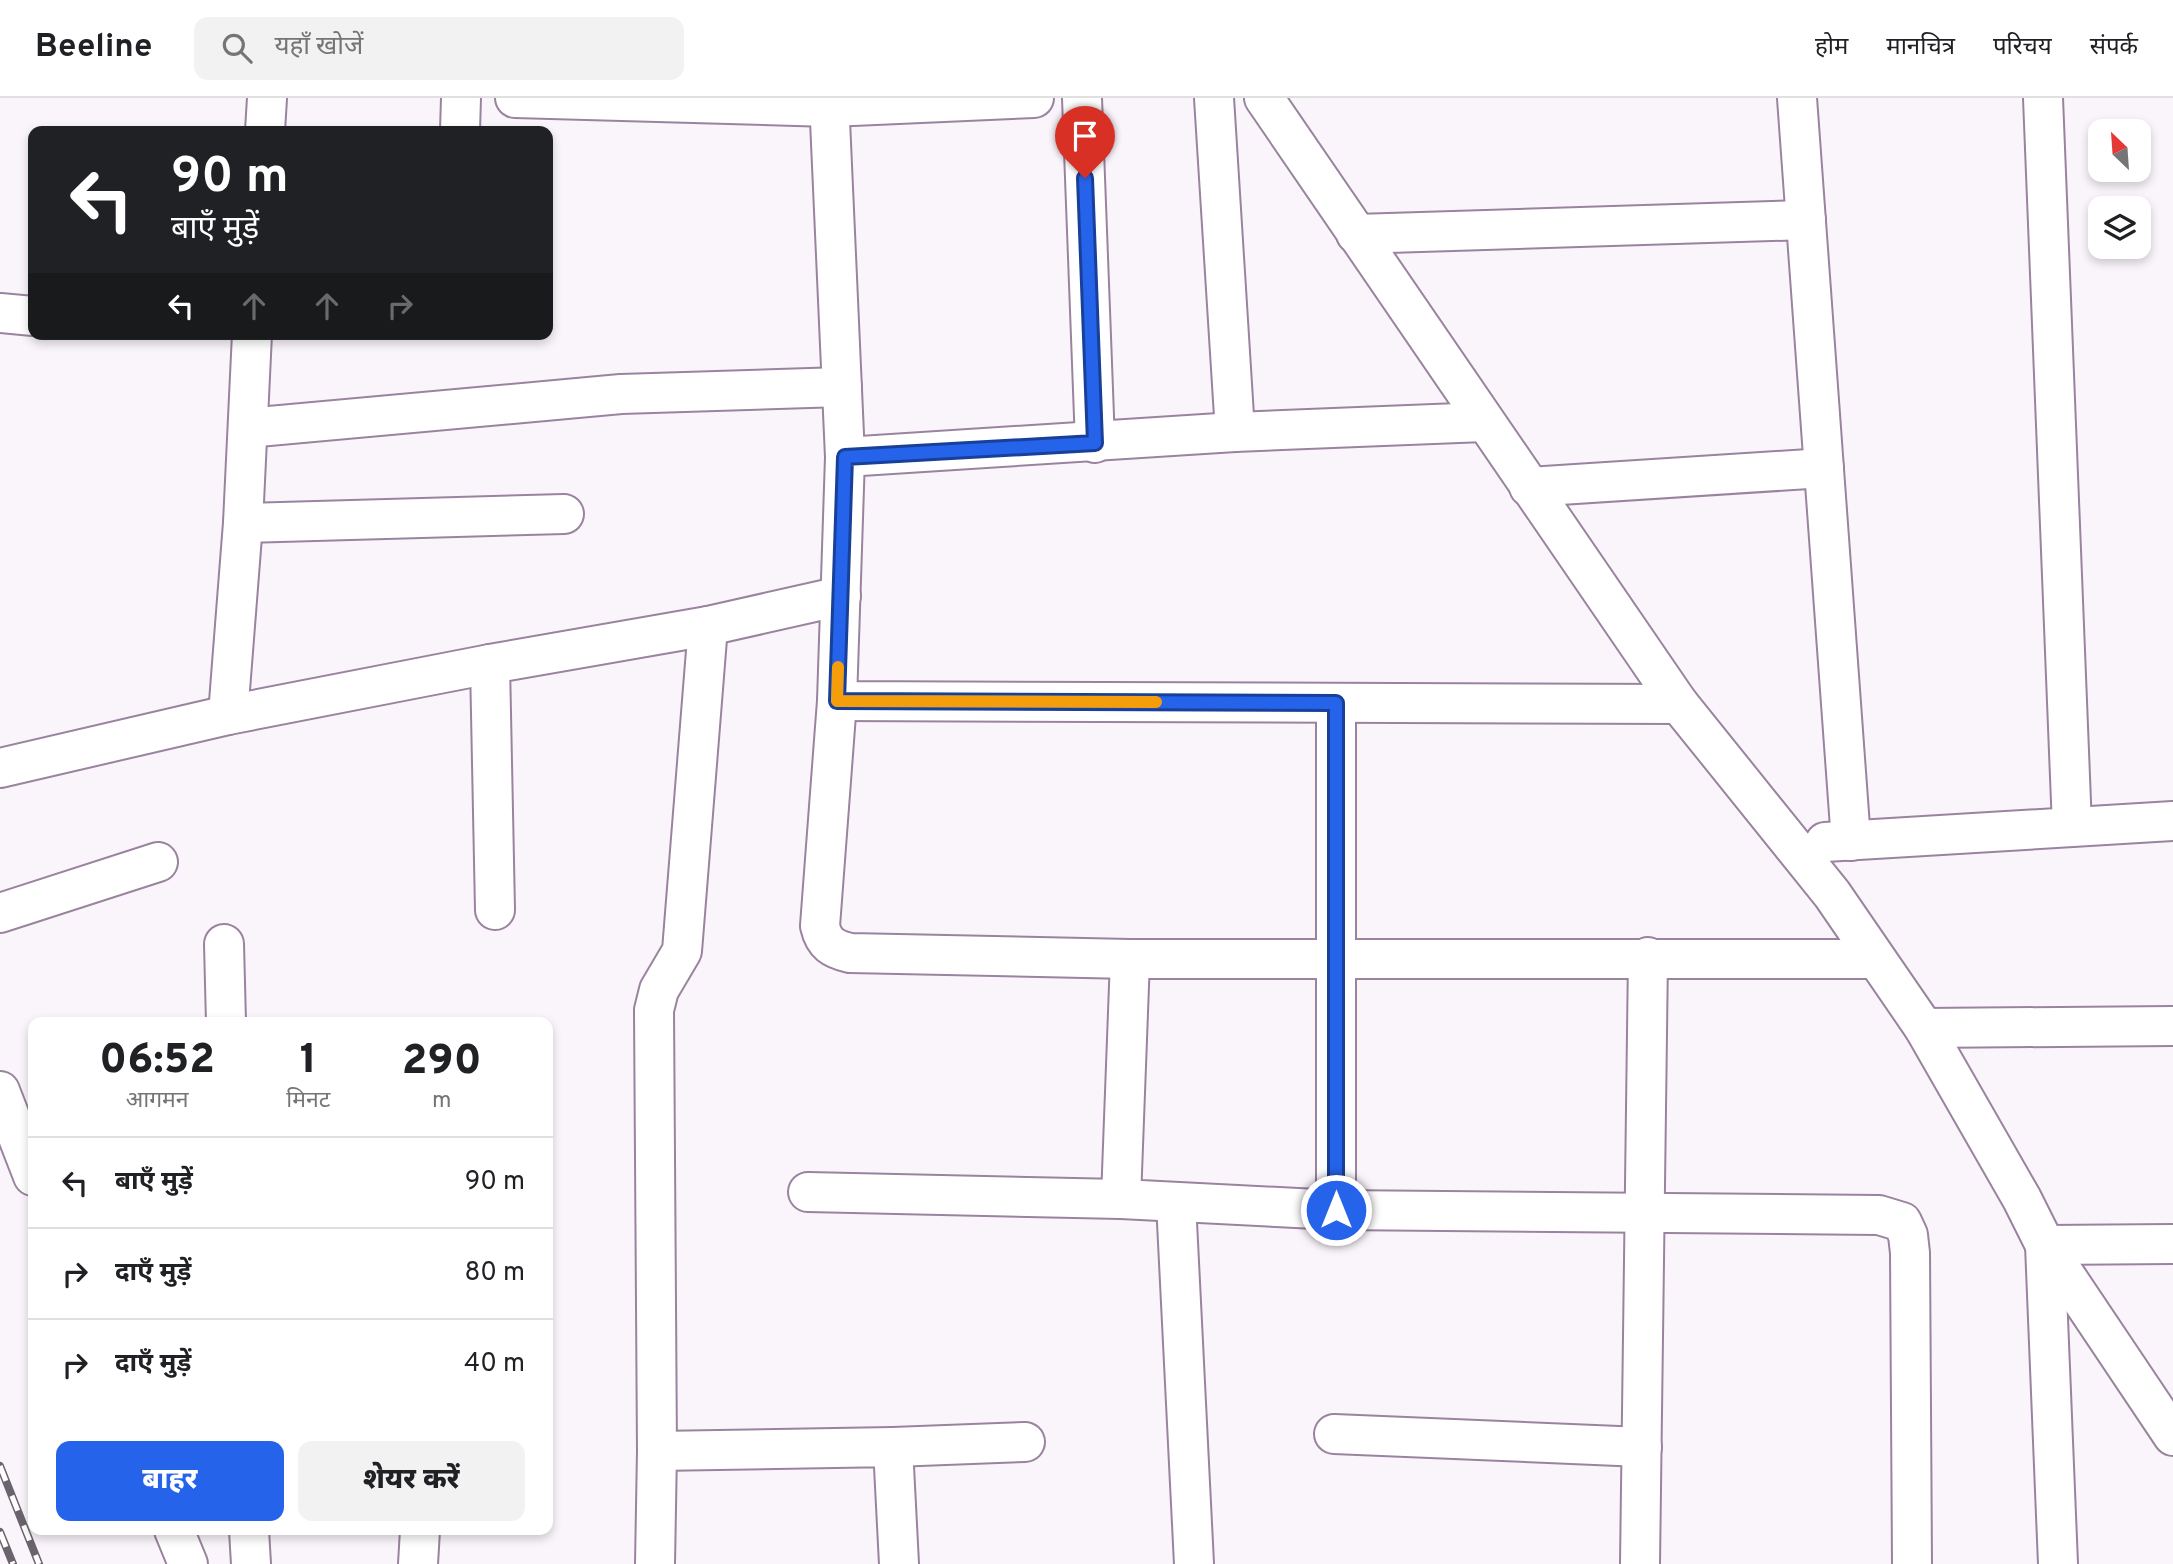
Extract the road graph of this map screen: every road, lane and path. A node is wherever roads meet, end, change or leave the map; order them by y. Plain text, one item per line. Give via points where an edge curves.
1 (267, 98) edge
2 (461, 98) edge
3 (514, 98) edge
4 (1034, 98) edge
5 (1082, 98) edge
6 (1214, 98) edge
7 (1264, 98) edge
8 (1797, 98) edge
9 (2043, 98) edge
10 (830, 103) edge
11 (265, 126) edge
12 (460, 126) edge
13 (1806, 220) junction
14 (1356, 234) junction
15 (0, 313) edge
16 (28, 316) edge
17 (252, 340) edge
18 (842, 387) junction
19 (1484, 422) junction
20 (248, 428) junction
21 (1235, 432) junction
22 (1095, 443) junction
23 (845, 457) junction
24 (1824, 468) junction
25 (1529, 487) junction
26 (564, 514) dead end
27 (243, 523) junction
28 (841, 596) junction
29 (708, 626) junction
30 (491, 664) junction
31 (837, 701) junction
32 (1336, 703) junction
33 (1679, 704) junction
34 (228, 715) junction
35 (0, 768) edge
36 (2173, 821) edge
37 (2073, 827) junction
38 (1851, 841) junction
39 (1791, 843) junction
40 (158, 862) dead end
41 (495, 910) dead end
42 (0, 914) edge
43 (224, 944) dead end
44 (1648, 957) junction
45 (1335, 958) junction
46 (1130, 959) junction
47 (1875, 959) junction
48 (226, 1017) edge
49 (2173, 1026) edge
50 (1924, 1028) junction
51 (0, 1091) edge
52 (28, 1162) edge
53 (808, 1192) dead end
54 (1121, 1199) junction
55 (1177, 1202) junction
56 (1336, 1210) junction
57 (1646, 1211) junction
58 (2173, 1244) edge
59 (2045, 1245) junction
60 (1334, 1434) dead end
61 (2173, 1436) edge
62 (1025, 1442) dead end
63 (893, 1447) junction
64 (1642, 1447) junction
65 (657, 1451) junction
66 (176, 1535) edge
67 (248, 1535) edge
68 (420, 1535) edge
69 (188, 1564) edge
70 (251, 1564) edge
71 (418, 1564) edge
72 (655, 1564) edge
73 (899, 1564) edge
74 (1194, 1564) edge
75 (1640, 1564) edge
76 (1912, 1564) edge
77 (2058, 1564) edge

1 - 11 street
2 - 12 street
3 - 10 street
4 - 10 street
5 - 22 street
6 - 21 street
7 - 14 street
8 - 13 street
9 - 37 street
10 - 18 street
13 - 14 street
13 - 24 street
14 - 19 street
15 - 16 street
17 - 20 street
18 - 20 street via 621,394
18 - 23 street
19 - 21 street
19 - 25 street
20 - 27 street
21 - 22 street
22 - 23 street
23 - 28 street
24 - 25 street
24 - 38 street
25 - 33 street
26 - 27 street
27 - 34 street
28 - 29 street
28 - 31 street
29 - 30 street
29 - 65 street via 682,951 659,990 654,1010
30 - 34 street
30 - 41 street
31 - 32 street
31 - 46 street via 820,926 833,949
32 - 33 street
32 - 45 street
33 - 39 street
34 - 35 street
36 - 37 street
37 - 38 street
38 - 39 street
39 - 47 street
40 - 42 street
43 - 48 street
44 - 45 street
44 - 47 street
44 - 57 street
45 - 46 street
45 - 56 street
46 - 54 street
47 - 50 street
49 - 50 street
50 - 59 street
51 - 52 street
53 - 54 street
54 - 55 street
55 - 56 street
55 - 74 street
56 - 57 street
57 - 64 street
57 - 76 street via 1879,1215 1902,1222 1910,1253
58 - 59 street
59 - 61 street
59 - 77 street
60 - 64 street
62 - 63 street
63 - 65 street
63 - 73 street
64 - 75 street
65 - 72 street
66 - 69 street
67 - 70 street
68 - 71 street

